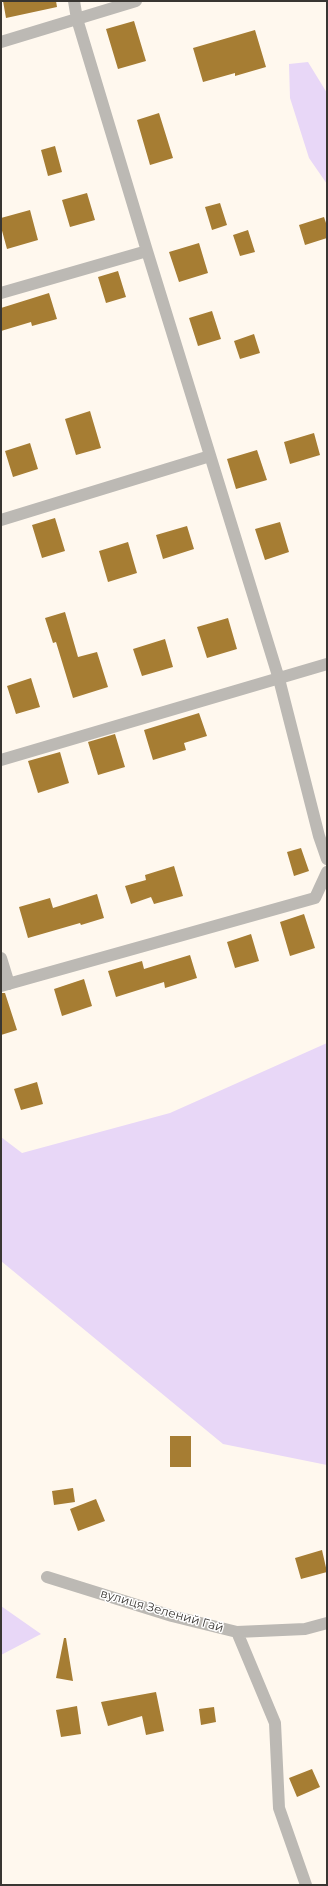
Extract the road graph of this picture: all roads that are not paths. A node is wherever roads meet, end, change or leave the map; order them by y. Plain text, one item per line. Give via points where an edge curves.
1 (74, 1) edge
2 (136, 1) edge
3 (77, 19) junction
4 (1, 42) edge
5 (147, 251) junction
6 (1, 293) edge
7 (210, 456) junction
8 (1, 520) edge
9 (327, 664) edge
10 (279, 678) junction
11 (1, 760) edge
12 (323, 835) edge
13 (327, 859) edge
14 (327, 872) edge
15 (1, 958) edge
16 (5, 985) edge
17 (47, 1577) dead end
18 (327, 1623) edge
19 (237, 1632) junction
20 (306, 1885) edge

1 - 3 street
2 - 3 street
3 - 4 street
3 - 5 street
5 - 6 street
5 - 7 street
7 - 8 street
7 - 10 street
9 - 10 street
10 - 11 street
10 - 12 street
12 - 13 street
14 - 16 street via 315,898
15 - 16 street
17 - 19 street, вулиця Зелений Гай via 172,1616
18 - 19 street, вулиця Зелений Гай via 305,1629
19 - 20 street via 275,1723 279,1808

